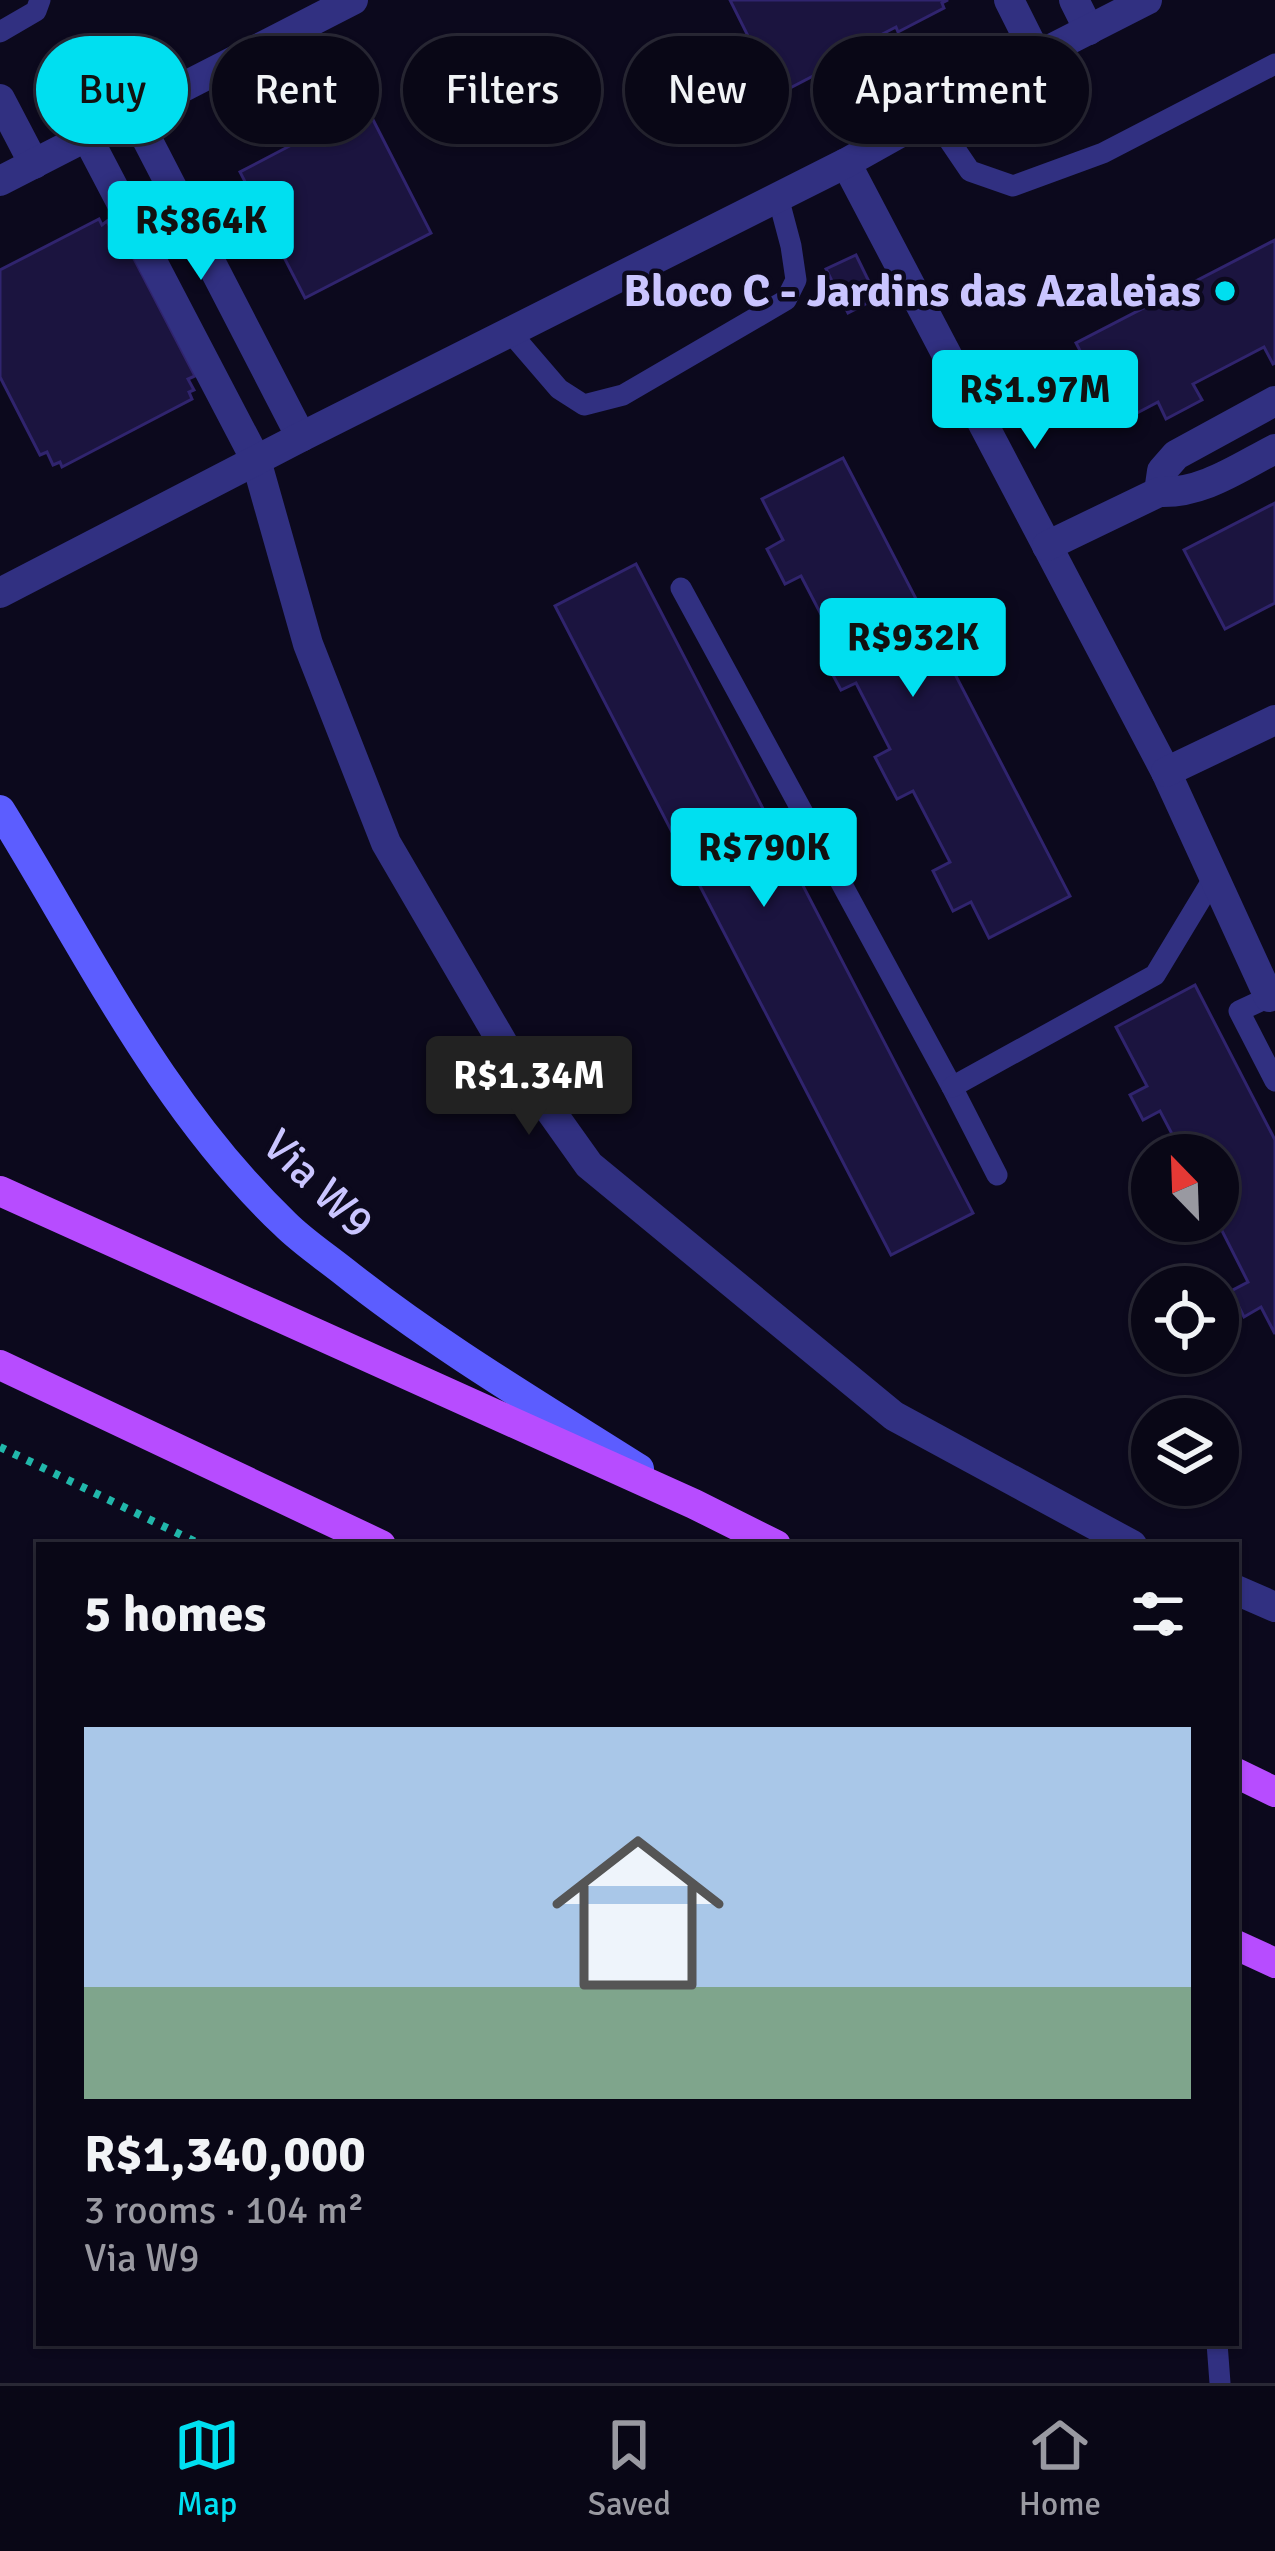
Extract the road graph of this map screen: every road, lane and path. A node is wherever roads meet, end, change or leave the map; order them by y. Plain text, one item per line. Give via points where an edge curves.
1 (40, 0) edge
2 (353, 0) edge
3 (1010, 0) edge
4 (1074, 0) edge
5 (1147, 0) edge
6 (1089, 30) junction
7 (0, 32) edge
8 (1027, 36) edge
9 (1077, 36) edge
10 (1275, 64) edge
11 (188, 87) edge
12 (0, 99) edge
13 (73, 144) edge
14 (91, 144) edge
15 (149, 144) edge
16 (880, 144) edge
17 (952, 144) edge
18 (846, 163) junction
19 (34, 164) junction
20 (0, 182) edge
21 (778, 197) junction
22 (510, 332) junction
23 (1275, 401) edge
24 (301, 437) junction
25 (1275, 449) edge
26 (256, 460) junction
27 (1159, 492) junction
28 (1047, 546) junction
29 (681, 588) dead end
30 (0, 593) edge
31 (1275, 720) edge
32 (1166, 772) junction
33 (0, 810) edge
34 (1213, 879) junction
35 (1269, 997) joint
36 (1275, 1082) edge
37 (952, 1087) junction
38 (997, 1175) dead end
39 (0, 1191) edge
40 (0, 1365) edge
41 (0, 1447) edge
42 (694, 1504) junction
43 (196, 1542) edge
44 (375, 1542) edge
45 (770, 1542) edge
46 (1126, 1542) edge
47 (1239, 1591) edge
48 (1275, 1607) edge
49 (1239, 1774) edge
50 (1275, 1792) edge
51 (1239, 1946) edge
52 (1275, 1963) edge
53 (1217, 2346) edge
54 (1220, 2383) edge

1 - 7 lane via 36,11
2 - 11 street
3 - 8 street
4 - 6 street
5 - 6 street
6 - 9 street
10 - 17 lane via 1103,153 1012,186 970,170
12 - 19 street
13 - 19 street
14 - 26 street
15 - 24 street
16 - 18 street
18 - 21 street
18 - 28 street
19 - 20 street
21 - 22 street
21 - 22 lane via 796,280 786,300 623,394 584,405 559,389
22 - 24 street
23 - 27 street via 1176,455 1162,471
24 - 26 street
25 - 27 street via 1198,488
26 - 30 street
26 - 46 street via 308,644 386,843 505,1047 589,1165 893,1416
27 - 28 street
28 - 32 street
29 - 37 lane
31 - 32 street
32 - 34 street
33 - 42 street, Via W9 via 127,1025 198,1128 285,1225 401,1317
34 - 35 street
34 - 37 lane via 1155,975
35 - 36 lane via 1239,1011
37 - 38 lane
39 - 42 main road
40 - 44 main road
41 - 43 path
42 - 45 main road
47 - 48 street
49 - 50 main road
51 - 52 main road
53 - 54 lane

